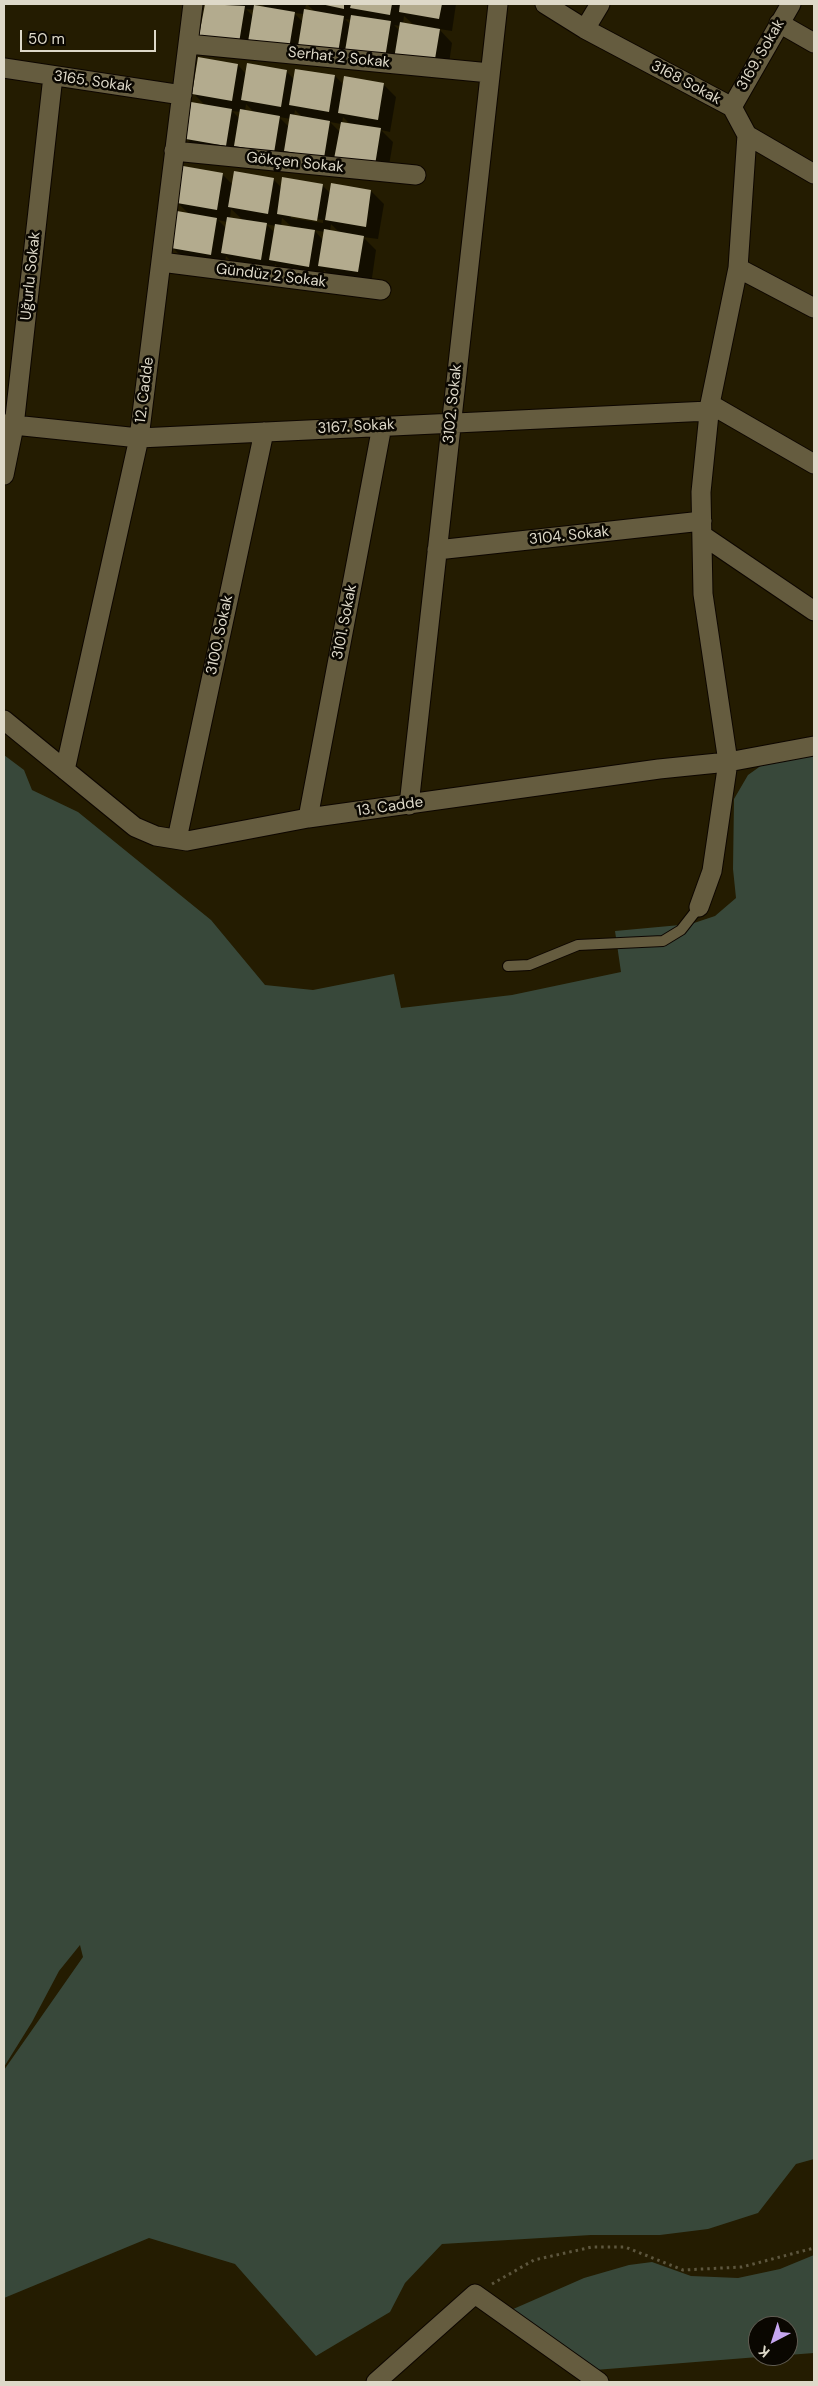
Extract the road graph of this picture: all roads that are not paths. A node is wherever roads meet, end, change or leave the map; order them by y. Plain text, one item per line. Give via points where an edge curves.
1 (193, 4) edge
2 (498, 4) edge
3 (545, 4) edge
4 (600, 4) edge
5 (791, 4) edge
6 (779, 23) junction
7 (585, 29) junction
8 (814, 43) edge
9 (188, 44) junction
10 (4, 68) edge
11 (490, 73) junction
12 (52, 76) junction
13 (182, 95) junction
14 (732, 107) junction
15 (747, 135) junction
16 (174, 151) junction
17 (814, 174) edge
18 (416, 175) dead end
19 (161, 262) junction
20 (738, 268) junction
21 (381, 290) dead end
22 (814, 308) edge
23 (710, 408) junction
24 (451, 423) junction
25 (9, 425) edge
26 (382, 426) junction
27 (264, 432) junction
28 (139, 438) junction
29 (814, 464) edge
30 (4, 475) edge
31 (702, 528) junction
32 (437, 550) junction
33 (814, 611) edge
34 (4, 720) edge
35 (814, 746) edge
36 (728, 762) junction
37 (65, 770) junction
38 (409, 805) junction
39 (308, 818) junction
40 (177, 839) junction
41 (698, 907) joint
42 (508, 966) dead end
43 (376, 2382) edge
44 (599, 2382) edge

1 - 9 street, 12. Cadde
2 - 11 street, 3102. Sokak
3 - 7 street, 3168 Sokak
4 - 7 street
5 - 6 street, 3169. Sokak
6 - 8 street
6 - 14 street, 3169. Sokak
7 - 14 street, 3168 Sokak
9 - 11 street, Serhat 2 Sokak
9 - 13 street, 12. Cadde
10 - 12 street, 3165. Sokak
11 - 24 street, 3102. Sokak
12 - 13 street, 3165. Sokak
12 - 25 street, Uğurlu Sokak
13 - 16 street, 12. Cadde
14 - 15 street, 3168 Sokak
15 - 17 street
15 - 20 street
16 - 18 street, Gökçen Sokak
16 - 19 street, 12. Cadde
19 - 21 street, Gündüz 2 Sokak
19 - 28 street, 12. Cadde
20 - 22 street
20 - 23 street
23 - 24 street, 3167. Sokak
23 - 29 street
23 - 31 street via 701,492
24 - 26 street, 3167. Sokak
24 - 32 street, 3102. Sokak
25 - 28 street, 3167. Sokak
25 - 30 street, Uğurlu Sokak
26 - 27 street, 3167. Sokak
26 - 39 street, 3101. Sokak
27 - 28 street, 3167. Sokak
27 - 40 street, 3100. Sokak
28 - 37 street, 12. Cadde
31 - 32 street, 3104. Sokak
31 - 33 street
31 - 36 street via 703,594
32 - 38 street, 3102. Sokak
34 - 37 street, 13. Cadde
35 - 36 street, 13. Cadde
36 - 38 street, 13. Cadde
36 - 41 street via 712,871
37 - 40 street, 13. Cadde via 135,828
38 - 39 street, 13. Cadde
39 - 40 street, 13. Cadde via 187,841
41 - 42 lane via 681,930 663,941 578,945 529,965
43 - 44 street via 475,2294

